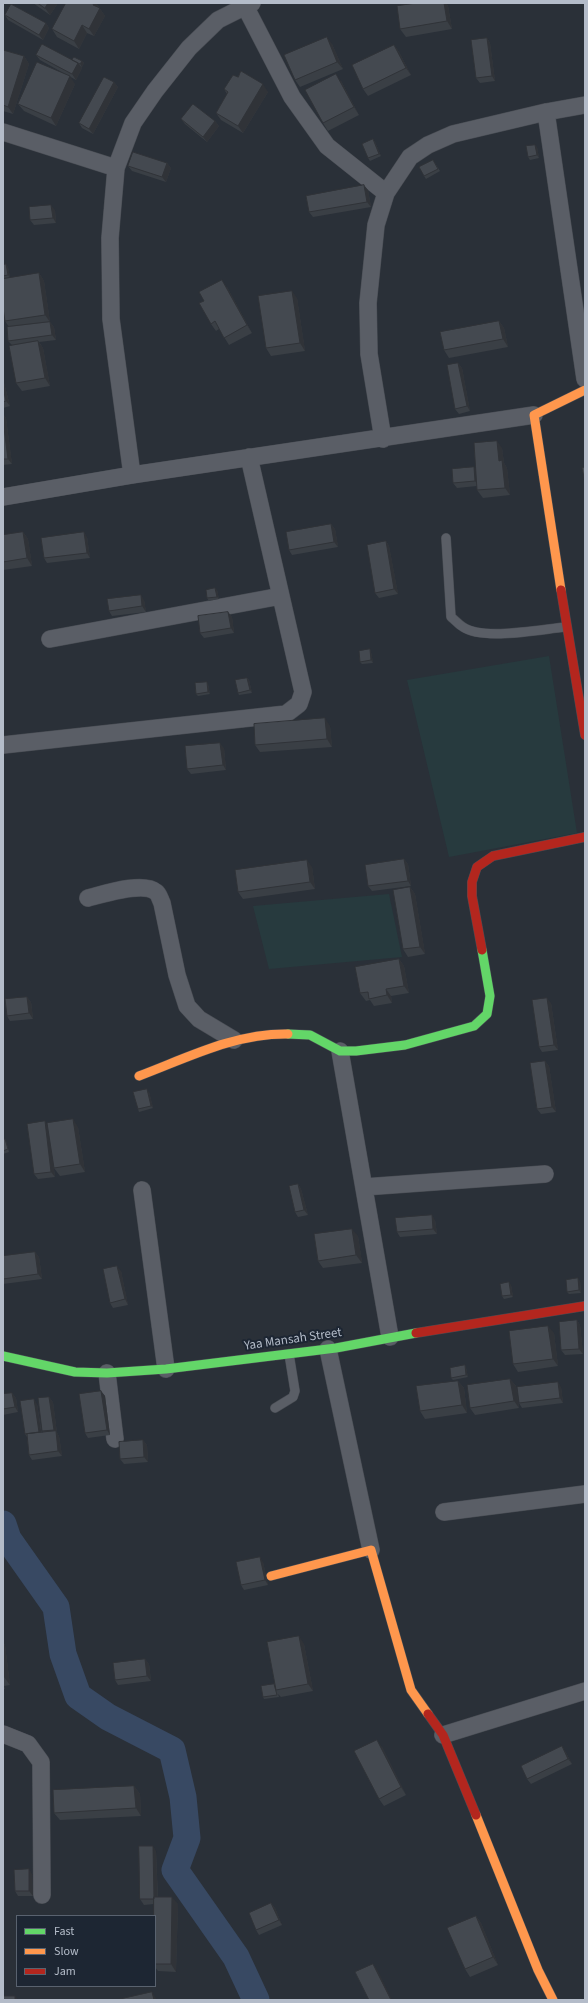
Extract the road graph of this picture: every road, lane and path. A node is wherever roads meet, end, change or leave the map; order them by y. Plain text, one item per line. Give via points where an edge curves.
1 (249, 4) edge
2 (585, 105) edge
3 (546, 112) junction
4 (3, 132) edge
5 (116, 168) junction
6 (386, 193) junction
7 (585, 379) edge
8 (585, 390) edge
9 (534, 415) junction
10 (383, 439) junction
11 (249, 457) junction
12 (132, 474) junction
13 (3, 497) edge
14 (446, 538) dead end
15 (281, 596) junction
16 (566, 627) junction
17 (50, 639) dead end
18 (585, 735) edge
19 (3, 745) edge
20 (585, 837) edge
21 (88, 898) dead end
22 (234, 1040) junction
23 (340, 1051) junction
24 (139, 1076) dead end
25 (545, 1174) dead end
26 (364, 1187) junction
27 (142, 1190) dead end
28 (585, 1306) edge
29 (390, 1337) junction
30 (328, 1349) junction
31 (289, 1354) junction
32 (3, 1356) edge
33 (166, 1369) junction
34 (107, 1373) junction
35 (275, 1408) dead end
36 (115, 1439) dead end
37 (585, 1494) edge
38 (444, 1512) dead end
39 (371, 1550) junction
40 (271, 1576) dead end
41 (585, 1691) edge
42 (3, 1734) edge
43 (443, 1735) junction
44 (42, 1895) dead end
45 (553, 2000) edge

1 - 5 street via 218,20 189,48 133,124
1 - 6 street via 292,97 327,146
2 - 3 street
3 - 6 street via 453,134 428,145 410,157
3 - 7 street
4 - 5 street
5 - 12 street via 110,238 111,319
6 - 10 street via 376,225 368,303 369,354
8 - 9 street
9 - 10 street
9 - 16 street
10 - 11 street
11 - 12 street
11 - 15 street
12 - 13 street
14 - 16 lane via 451,617 463,628 480,633 501,634
15 - 17 street
15 - 19 street via 303,692 299,704 286,714
16 - 18 street
20 - 23 street via 493,856 483,861 474,872 472,896 490,996 487,1014 474,1026 405,1045
21 - 22 street via 140,887 158,893 176,975 187,1006 199,1019
22 - 23 street via 272,1034 310,1035
22 - 24 street
23 - 26 street
25 - 26 street
26 - 29 street
27 - 33 street
28 - 29 street, Yaa Mansah Street
29 - 30 street, Yaa Mansah Street
30 - 31 street, Yaa Mansah Street
30 - 39 street
31 - 33 street, Yaa Mansah Street
31 - 35 lane via 295,1391 293,1397
32 - 34 street, Yaa Mansah Street via 75,1372
33 - 34 street, Yaa Mansah Street
34 - 36 street
37 - 38 street
39 - 40 street
39 - 43 street via 411,1690
41 - 43 street
42 - 44 street via 28,1744 40,1762
43 - 45 street via 538,1970

